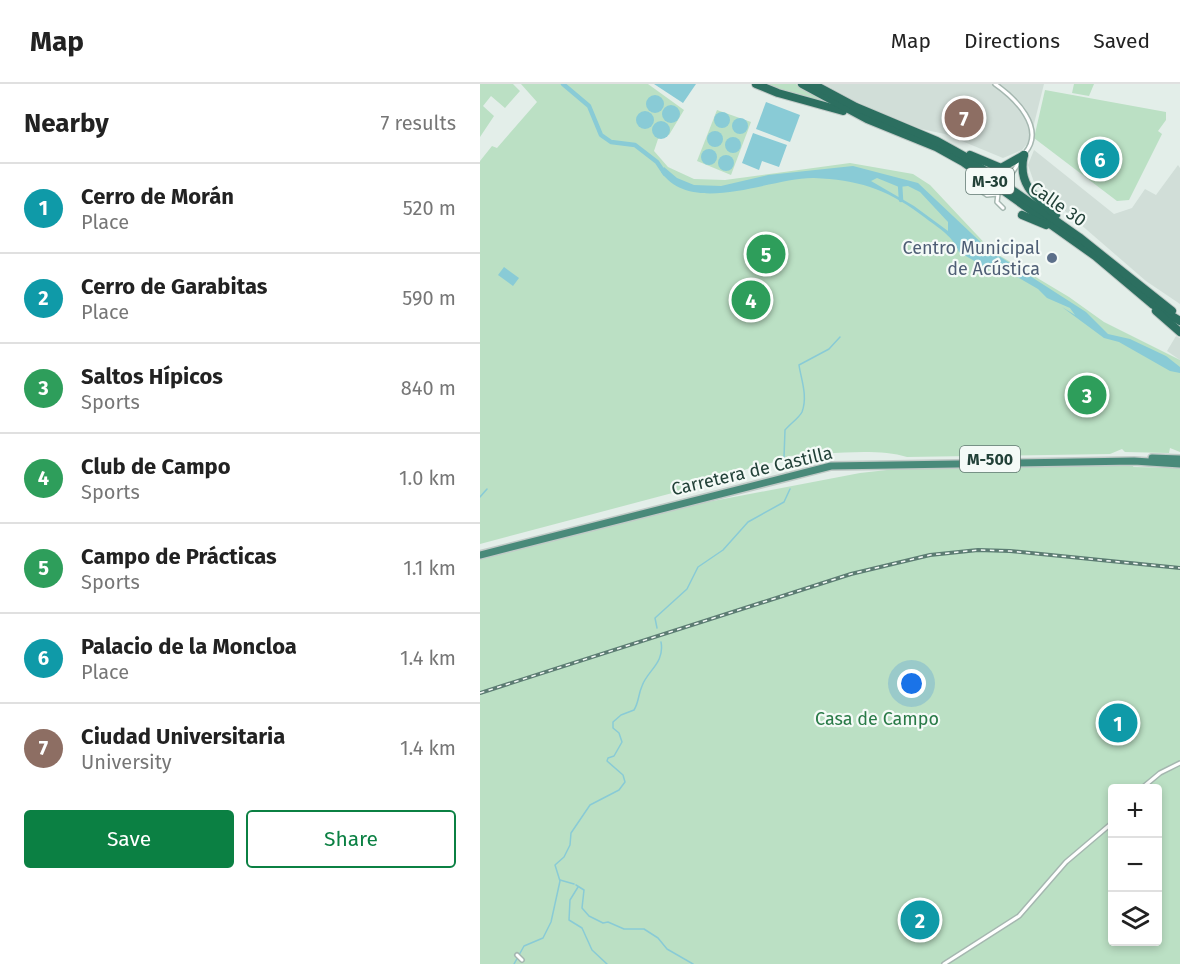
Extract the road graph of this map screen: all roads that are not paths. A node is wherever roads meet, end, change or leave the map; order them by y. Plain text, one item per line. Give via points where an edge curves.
1 (756, 84) edge
2 (802, 84) edge
3 (813, 84) edge
4 (995, 84) edge
5 (867, 119) junction
6 (913, 136) junction
7 (937, 141) junction
8 (936, 150) dead end
9 (1024, 155) junction
10 (1009, 170) junction
11 (981, 191) dead end
12 (998, 194) junction
13 (1004, 208) dead end
14 (1022, 215) dead end
15 (1064, 233) junction
16 (1079, 237) junction
17 (1145, 299) junction
18 (1180, 315) edge
19 (1180, 321) edge
20 (1180, 332) edge
21 (1180, 459) edge
22 (1180, 464) edge
23 (801, 469) junction
24 (776, 475) junction
25 (480, 550) edge
26 (480, 555) edge
27 (1180, 763) edge
28 (1148, 784) edge
29 (1108, 827) edge
30 (517, 955) dead end
31 (522, 960) dead end
32 (944, 964) edge

1 - 5 highway
2 - 5 highway, M-30
3 - 7 highway, Calle 30 / M-30 via 856,108
4 - 9 street via 1014,98 1025,114 1031,146
5 - 6 highway, M-30
6 - 8 highway
6 - 15 highway, Calle 30 / M-30 via 963,162
7 - 10 highway via 996,168
7 - 16 highway, Calle 30 / M-30
9 - 10 highway
9 - 16 highway via 1022,172 1027,188
10 - 12 street, bridge
11 - 12 street via 992,196
12 - 13 street via 996,200
14 - 15 highway
15 - 17 highway, Calle 30 / M-30
16 - 18 highway, Calle 30 / M-30 via 1159,303
17 - 19 highway, Calle 30 / M-30
17 - 20 highway
21 - 23 highway, Carretera de Castilla / M-500 via 853,460
22 - 23 highway, Carretera de Castilla / M-500 via 852,464
23 - 24 highway, Carretera de Castilla / M-500
24 - 25 highway, Carretera de Castilla / M-500
24 - 26 highway, Carretera de Castilla / M-500
27 - 28 street
29 - 32 street via 1066,862 1019,916
30 - 31 street

